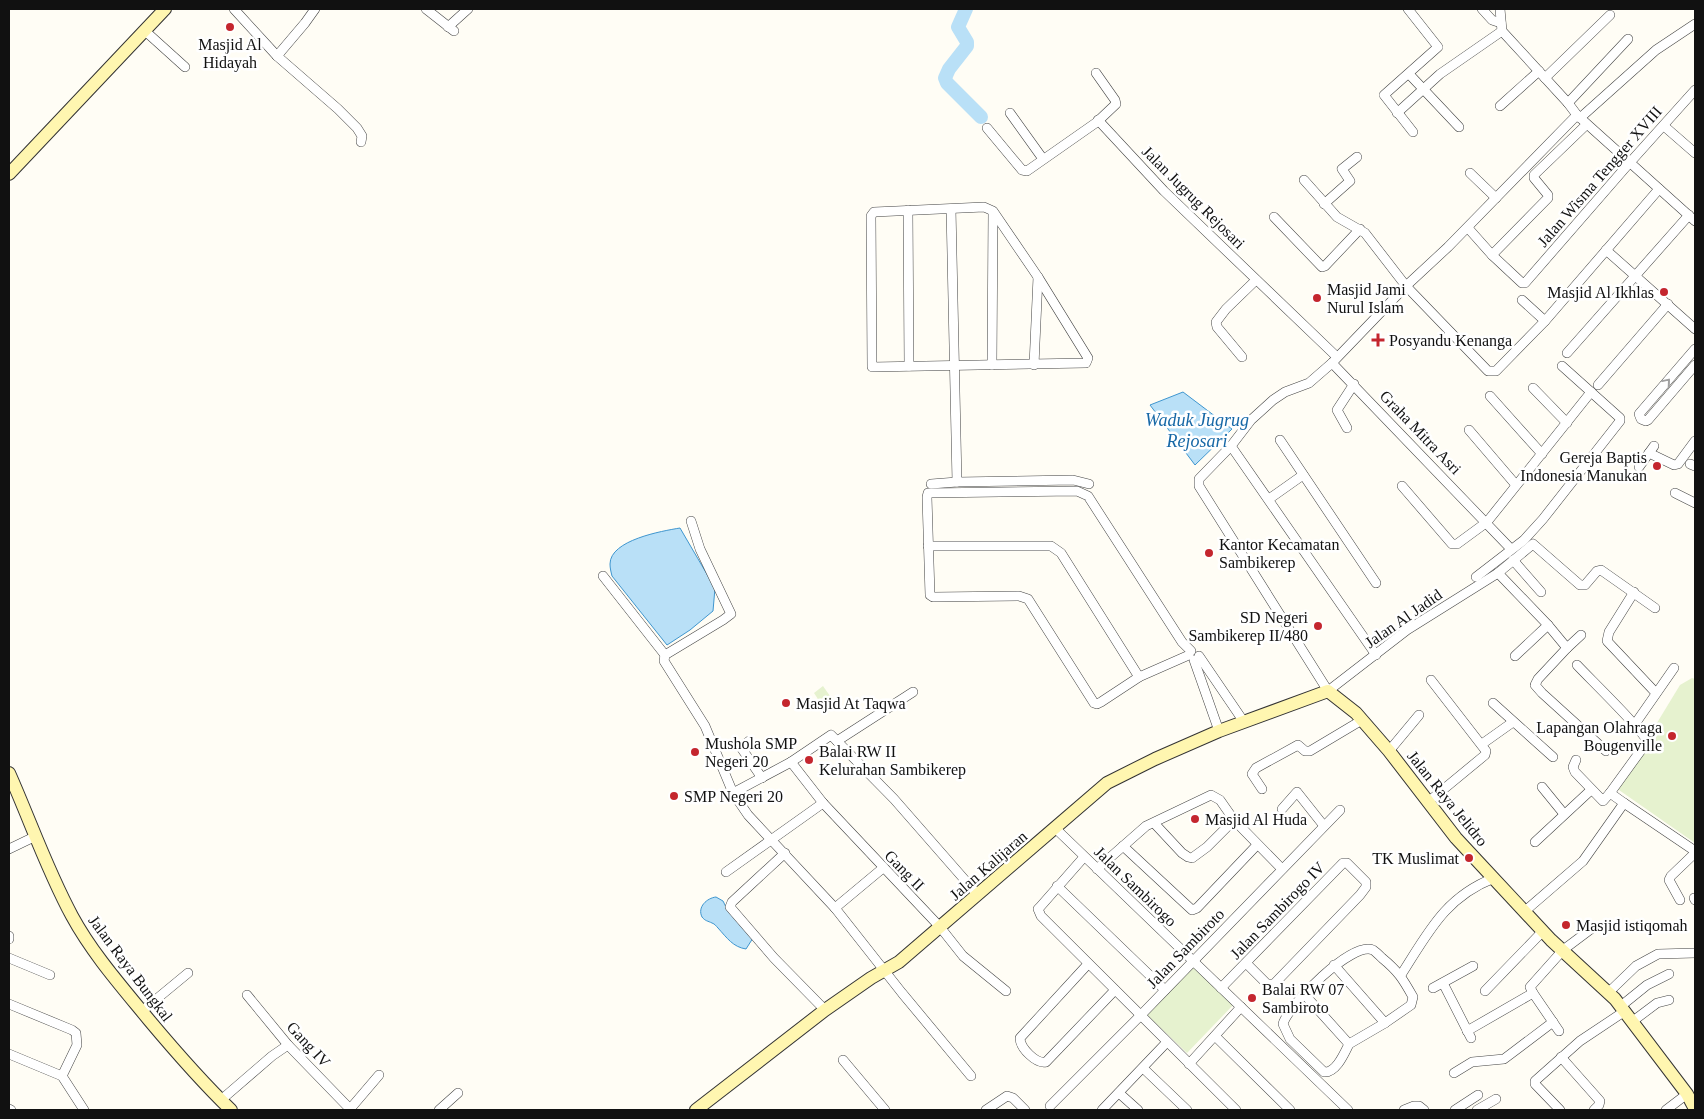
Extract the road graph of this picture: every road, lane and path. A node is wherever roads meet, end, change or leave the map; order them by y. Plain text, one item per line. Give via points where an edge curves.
1 (165, 9) edge
2 (234, 9) edge
3 (315, 9) edge
4 (426, 9) edge
5 (468, 9) edge
6 (1408, 9) edge
7 (1482, 9) edge
8 (1500, 9) edge
9 (1610, 15) dead end
10 (1695, 24) edge
11 (1501, 27) junction
12 (144, 30) junction
13 (1628, 38) dead end
14 (277, 56) junction
15 (185, 66) dead end
16 (1096, 73) dead end
17 (1409, 74) junction
18 (1542, 75) junction
19 (1422, 89) junction
20 (1694, 95) edge
21 (1568, 103) junction
22 (1500, 106) dead end
23 (1010, 113) dead end
24 (1398, 113) junction
25 (1581, 119) junction
26 (1098, 120) junction
27 (1664, 126) junction
28 (1459, 127) dead end
29 (987, 128) dead end
30 (1413, 132) dead end
31 (361, 142) dead end
32 (1695, 153) edge
33 (1356, 158) dead end
34 (1043, 159) junction
35 (1630, 163) junction
36 (1470, 173) dead end
37 (9, 174) edge
38 (1304, 180) dead end
39 (1659, 189) junction
40 (1496, 198) junction
41 (1324, 204) junction
42 (951, 209) junction
43 (908, 210) junction
44 (993, 211) junction
45 (1274, 217) dead end
46 (1692, 218) edge
47 (1468, 228) junction
48 (1360, 229) junction
49 (1606, 250) junction
50 (1492, 255) junction
51 (1634, 275) junction
52 (1038, 277) junction
53 (1256, 280) junction
54 (1406, 286) junction
55 (1522, 300) dead end
56 (1668, 304) junction
57 (1545, 321) junction
58 (1695, 328) edge
59 (1451, 333) junction
60 (1444, 342) dead end
61 (1695, 349) edge
62 (1567, 353) dead end
63 (1242, 357) dead end
64 (1335, 360) junction
65 (1034, 364) junction
66 (992, 365) junction
67 (1695, 365) edge
68 (909, 366) junction
69 (953, 366) junction
70 (1562, 366) dead end
71 (1354, 384) junction
72 (1598, 385) dead end
73 (1532, 388) dead end
74 (1591, 392) junction
75 (1490, 396) dead end
76 (1567, 423) junction
77 (1347, 428) dead end
78 (1469, 430) dead end
79 (1280, 440) dead end
80 (1695, 441) edge
81 (1231, 446) junction
82 (1542, 454) junction
83 (1639, 467) dead end
84 (1303, 475) junction
85 (1020, 481) junction
86 (957, 482) junction
87 (930, 484) dead end
88 (1089, 484) dead end
89 (1516, 485) junction
90 (1402, 486) dead end
91 (1020, 492) junction
92 (1675, 493) dead end
93 (1269, 499) junction
94 (1695, 501) edge
95 (691, 521) dead end
96 (1487, 522) junction
97 (928, 546) junction
98 (1512, 549) junction
99 (1513, 560) junction
100 (1498, 573) junction
101 (603, 576) dead end
102 (1476, 577) dead end
103 (1376, 583) dead end
104 (1541, 592) dead end
105 (1634, 592) junction
106 (1655, 608) dead end
107 (1548, 625) junction
108 (1581, 635) dead end
109 (1567, 648) junction
110 (1376, 655) junction
111 (666, 656) junction
112 (1193, 656) junction
113 (1515, 656) dead end
114 (1577, 666) dead end
115 (1674, 668) dead end
116 (1139, 677) junction
117 (1432, 680) dead end
118 (1328, 691) junction
119 (914, 692) dead end
120 (1656, 693) junction
121 (1493, 703) dead end
122 (1419, 715) dead end
123 (1362, 720) junction
124 (1244, 722) junction
125 (1513, 722) junction
126 (1635, 724) junction
127 (1219, 731) junction
128 (749, 741) dead end
129 (837, 741) junction
130 (1482, 744) junction
131 (1389, 751) junction
132 (1606, 751) dead end
133 (1553, 757) dead end
134 (1576, 760) dead end
135 (791, 762) junction
136 (9, 772) edge
137 (762, 778) junction
138 (1542, 787) dead end
139 (1262, 789) dead end
140 (1591, 790) junction
141 (733, 793) junction
142 (1610, 793) junction
143 (1428, 802) junction
144 (1624, 802) junction
145 (823, 804) junction
146 (1282, 809) dead end
147 (1340, 810) dead end
148 (1564, 814) junction
149 (1234, 820) junction
150 (1154, 823) junction
151 (1324, 826) junction
152 (1055, 828) junction
153 (36, 836) junction
154 (771, 839) junction
155 (1535, 842) dead end
156 (1257, 845) junction
157 (1123, 846) junction
158 (9, 849) edge
159 (1695, 852) edge
160 (785, 853) junction
161 (1084, 857) junction
162 (883, 868) junction
163 (1098, 870) junction
164 (1282, 870) junction
165 (726, 872) dead end
166 (1494, 878) junction
167 (1057, 886) junction
168 (978, 895) junction
169 (1680, 900) dead end
170 (836, 908) junction
171 (1525, 911) junction
172 (940, 927) junction
173 (1591, 929) dead end
174 (1543, 931) junction
175 (1563, 950) junction
176 (1695, 953) edge
177 (9, 958) edge
178 (1193, 961) junction
179 (1246, 963) junction
180 (1088, 964) junction
181 (1334, 965) junction
182 (1473, 966) dead end
183 (884, 970) junction
184 (188, 973) dead end
185 (1670, 974) dead end
186 (50, 975) dead end
187 (1401, 975) junction
188 (1444, 983) junction
189 (1221, 988) junction
190 (1433, 988) dead end
191 (1115, 990) junction
192 (1165, 990) junction
193 (1006, 991) dead end
194 (1485, 991) dead end
195 (1609, 992) junction
196 (1533, 993) junction
197 (1304, 994) junction
198 (247, 995) dead end
199 (1669, 1000) dead end
200 (9, 1004) edge
201 (1241, 1007) junction
202 (825, 1010) junction
203 (142, 1011) junction
204 (1626, 1013) junction
205 (1140, 1016) junction
206 (1553, 1022) junction
207 (1385, 1023) junction
208 (1559, 1031) dead end
209 (1215, 1036) junction
210 (1167, 1042) junction
211 (1349, 1044) junction
212 (288, 1045) junction
213 (9, 1054) edge
214 (1561, 1057) junction
215 (843, 1060) dead end
216 (1189, 1064) junction
217 (1143, 1068) junction
218 (1454, 1073) dead end
219 (380, 1075) dead end
220 (62, 1076) junction
221 (971, 1076) dead end
222 (458, 1093) dead end
223 (1120, 1093) junction
224 (1478, 1094) dead end
225 (1687, 1094) junction
226 (1496, 1099) dead end
227 (221, 1100) junction
228 (1050, 1106) dead end
229 (1695, 1108) edge
230 (84, 1110) edge
231 (231, 1110) edge
232 (351, 1110) edge
233 (439, 1110) edge
234 (696, 1110) edge
235 (885, 1110) edge
236 (986, 1110) edge
237 (1025, 1110) edge
238 (1102, 1110) edge
239 (1138, 1110) edge
240 (1187, 1110) edge
241 (1236, 1110) edge
242 (1290, 1110) edge
243 (1348, 1110) edge
244 (1404, 1110) edge
245 (1424, 1110) edge
246 (1455, 1110) edge
247 (1478, 1110) edge
248 (1560, 1110) edge
249 (1594, 1110) edge
250 (1666, 1110) edge

1 - 12 street
2 - 14 street
3 - 14 street
4 - 5 street via 451,29
6 - 17 street via 1438,48
7 - 11 street
8 - 11 street
9 - 18 street
10 - 25 street via 1656,50
11 - 18 street
11 - 19 street
12 - 15 street
12 - 37 street
13 - 21 street
14 - 31 street via 357,128 362,136
16 - 26 street via 1116,102
17 - 19 street
17 - 24 street via 1384,95
18 - 21 street
18 - 22 street
19 - 24 street
19 - 28 street
20 - 27 street, Jalan Wisma Tengger XVIII
21 - 25 street
23 - 34 street
24 - 30 street
25 - 35 street
25 - 40 street
25 - 50 street via 1534,175 1548,198
26 - 34 street
26 - 53 street, Jalan Jugrug Rejosari via 1164,191
27 - 32 street
27 - 35 street, Jalan Wisma Tengger XVIII
29 - 34 street via 1022,170 1027,171
33 - 41 street via 1342,169 1350,181
35 - 39 street
35 - 50 street, Jalan Wisma Tengger XVIII via 1526,282 1522,283
36 - 40 street
38 - 41 street
39 - 46 street
39 - 49 street
40 - 47 street
41 - 48 street via 1339,219
42 - 43 street
42 - 44 street via 984,207
42 - 69 street
43 - 68 street
43 - 68 street via 872,214 870,244 872,367
44 - 52 street
44 - 66 street
45 - 48 street via 1322,267
46 - 51 street
47 - 50 street
47 - 54 street
48 - 54 street
49 - 51 street
49 - 57 street
51 - 56 street
51 - 62 street
52 - 65 street
52 - 65 street via 1088,360 1084,364
53 - 63 street via 1216,322
53 - 64 street, Jalan Jugrug Rejosari
54 - 59 street
54 - 64 street
55 - 57 street
56 - 58 street
56 - 72 street
57 - 59 street via 1496,371 1488,371
59 - 60 street
67 -> 61 street via 1648,420 1641,419 1640,414
64 - 71 street, Graha Mitra Asri
64 - 81 street via 1309,383 1273,400 1251,420
65 - 66 street
66 - 69 street
68 - 69 street
69 - 86 street
70 - 74 street
71 - 77 street via 1337,410
71 - 96 street, Graha Mitra Asri
73 - 76 street
74 - 76 street
74 - 98 street via 1620,421 1543,520
75 - 82 street
76 - 82 street
78 - 89 street
79 - 84 street
80 - 83 street via 1674,466 1651,450
81 - 93 street
81 - 118 street, Jalan Raya Jelidro via 1199,480 1200,489
82 - 89 street
84 - 93 street
84 - 103 street
85 - 86 street
85 - 88 street via 1073,480
85 - 91 street
86 - 87 street
89 - 96 street
90 - 96 street via 1454,545
91 - 97 street via 928,493
91 - 112 street via 1077,491 1088,496
92 - 94 street
93 - 110 street
95 - 111 street via 700,549 731,614
96 - 98 street, Graha Mitra Asri
97 - 116 street via 1055,548
97 - 116 street via 930,595 1019,596 1028,599 1094,703 1101,702
98 - 102 street
99 - 100 street, Jalan Al Jadid
99 - 104 street
99 - 105 street, Jalan Al Jadid via 1533,544 1580,585 1585,585 1600,570
100 - 107 street
100 - 110 street, Jalan Al Jadid via 1407,630
101 - 111 street
105 - 106 street
105 - 120 street via 1609,632 1607,641
107 - 109 street
107 - 113 street
108 - 109 street
109 - 132 street via 1535,685
110 - 118 street, Jalan Al Jadid
111 - 141 street via 664,661 705,726
112 - 116 street
112 - 124 street
112 - 127 street
114 - 126 street
115 - 120 street
117 - 130 street
118 - 123 street, Jalan Raya Jelidro
118 - 124 street, Jalan Kalijaran
119 - 129 street
120 - 126 street
121 - 125 street
122 - 131 street
123 - 131 street, Jalan Raya Jelidro
123 - 139 street via 1310,751 1298,745 1256,768 1252,774
124 - 127 street, Jalan Kalijaran
125 - 130 street
125 - 133 street
126 - 142 street via 1647,742
127 - 152 street, Jalan Kalijaran via 1107,783
128 - 137 street via 742,749
129 - 135 street via 832,736
129 - 168 street
130 - 143 street via 1485,755
131 - 143 street, Jalan Raya Jelidro
134 - 140 street via 1573,770
135 - 137 street
135 - 145 street, Gang II
136 - 153 street, Jalan Raya Bungkal
137 - 141 street
138 - 148 street
140 - 142 street via 1603,801
140 - 148 street
141 - 154 street
142 - 144 street
143 - 166 street, Jalan Raya Jelidro
144 - 159 street
144 - 171 street via 1583,860
145 - 154 street
145 - 162 street, Gang II
146 - 151 street via 1297,792
147 - 151 street, Jalan Sambiroto
148 - 155 street
149 - 150 street via 1220,800 1211,796
149 - 150 street via 1192,858 1182,853
149 - 156 street
150 - 157 street
151 - 164 street, Jalan Sambiroto
152 - 161 street, Jalan Sambirogo
152 - 168 street, Jalan Kalijaran
153 - 158 street
153 - 203 street, Jalan Raya Bungkal via 73,917 96,953
154 - 160 street
154 - 165 street
156 - 157 street via 1194,910 1188,908
156 - 164 street
157 - 163 street
159 - 169 street via 1669,880
160 - 170 street
160 - 202 street via 730,907
161 - 163 street, Jalan Sambirogo
161 - 167 street
162 - 170 street
162 - 172 street, Gang II
163 - 178 street, Jalan Sambirogo
164 - 178 street, Jalan Sambiroto
166 - 171 street, Jalan Raya Jelidro
166 - 187 street via 1474,886 1450,905
167 - 180 street via 1038,909
167 - 192 street
168 - 172 street, Jalan Kalijaran
170 - 183 street
171 - 174 street, Jalan Raya Jelidro
172 - 183 street, Jalan Kalijaran via 899,962
172 - 193 street, Gang II via 963,956
173 - 175 street
174 - 175 street, Jalan Raya Jelidro
174 - 194 street
175 - 195 street, Jalan Raya Jelidro
175 - 196 street via 1530,987
176 - 195 street via 1658,954 1636,966
177 - 186 street
178 - 189 street, Jalan Sambirogo
178 - 192 street, Jalan Sambiroto
179 - 179 street, Jalan Sambirogo IV via 1343,863 1347,863 1366,882 1360,895 1272,985
179 - 189 street, Jalan Sambirogo IV
180 - 191 street
180 - 191 street via 1020,1038 1020,1044 1037,1061 1046,1062
181 - 187 street via 1357,952 1371,950
181 - 197 street
181 - 207 street
182 - 188 street
183 - 202 street, Jalan Kalijaran
183 - 221 street
184 - 203 street
185 - 204 street via 1647,985
187 - 207 street via 1413,1002
188 - 190 street
188 - 196 street via 1469,1034
189 - 201 street, Jalan Sambirogo
191 - 205 street
192 - 205 street, Jalan Sambiroto
195 - 204 street, Jalan Raya Jelidro
196 - 206 street
197 - 211 street
197 - 211 street via 1282,1024 1295,1044 1324,1072 1333,1069
198 - 212 street, Gang IV
199 - 204 street
200 - 220 street via 72,1030 77,1044
201 - 209 street
201 - 243 street, Jalan Sambirogo
202 - 234 street, Jalan Kalijaran
203 - 227 street, Jalan Raya Bungkal
204 - 214 street via 1580,1041
204 - 225 street, Jalan Raya Jelidro
205 - 210 street
205 - 228 street, Jalan Sambiroto
206 - 208 street
206 - 218 street via 1504,1059 1472,1062
207 - 211 street
209 - 216 street
209 - 242 street
210 - 216 street
210 - 217 street
212 - 227 street
212 - 232 street, Gang IV
213 - 220 street
214 - 248 street via 1535,1082
214 - 249 street via 1600,1101
215 - 235 street
216 - 241 street
217 - 223 street
217 - 240 street
219 - 232 street
220 - 230 street
222 - 233 street
223 - 238 street
223 - 239 street
224 - 246 street
225 - 229 street, Jalan Raya Jelidro
225 - 250 street
226 - 247 street
227 - 231 street, Jalan Raya Bungkal
236 - 237 street via 1007,1096
244 - 245 street via 1419,1106

